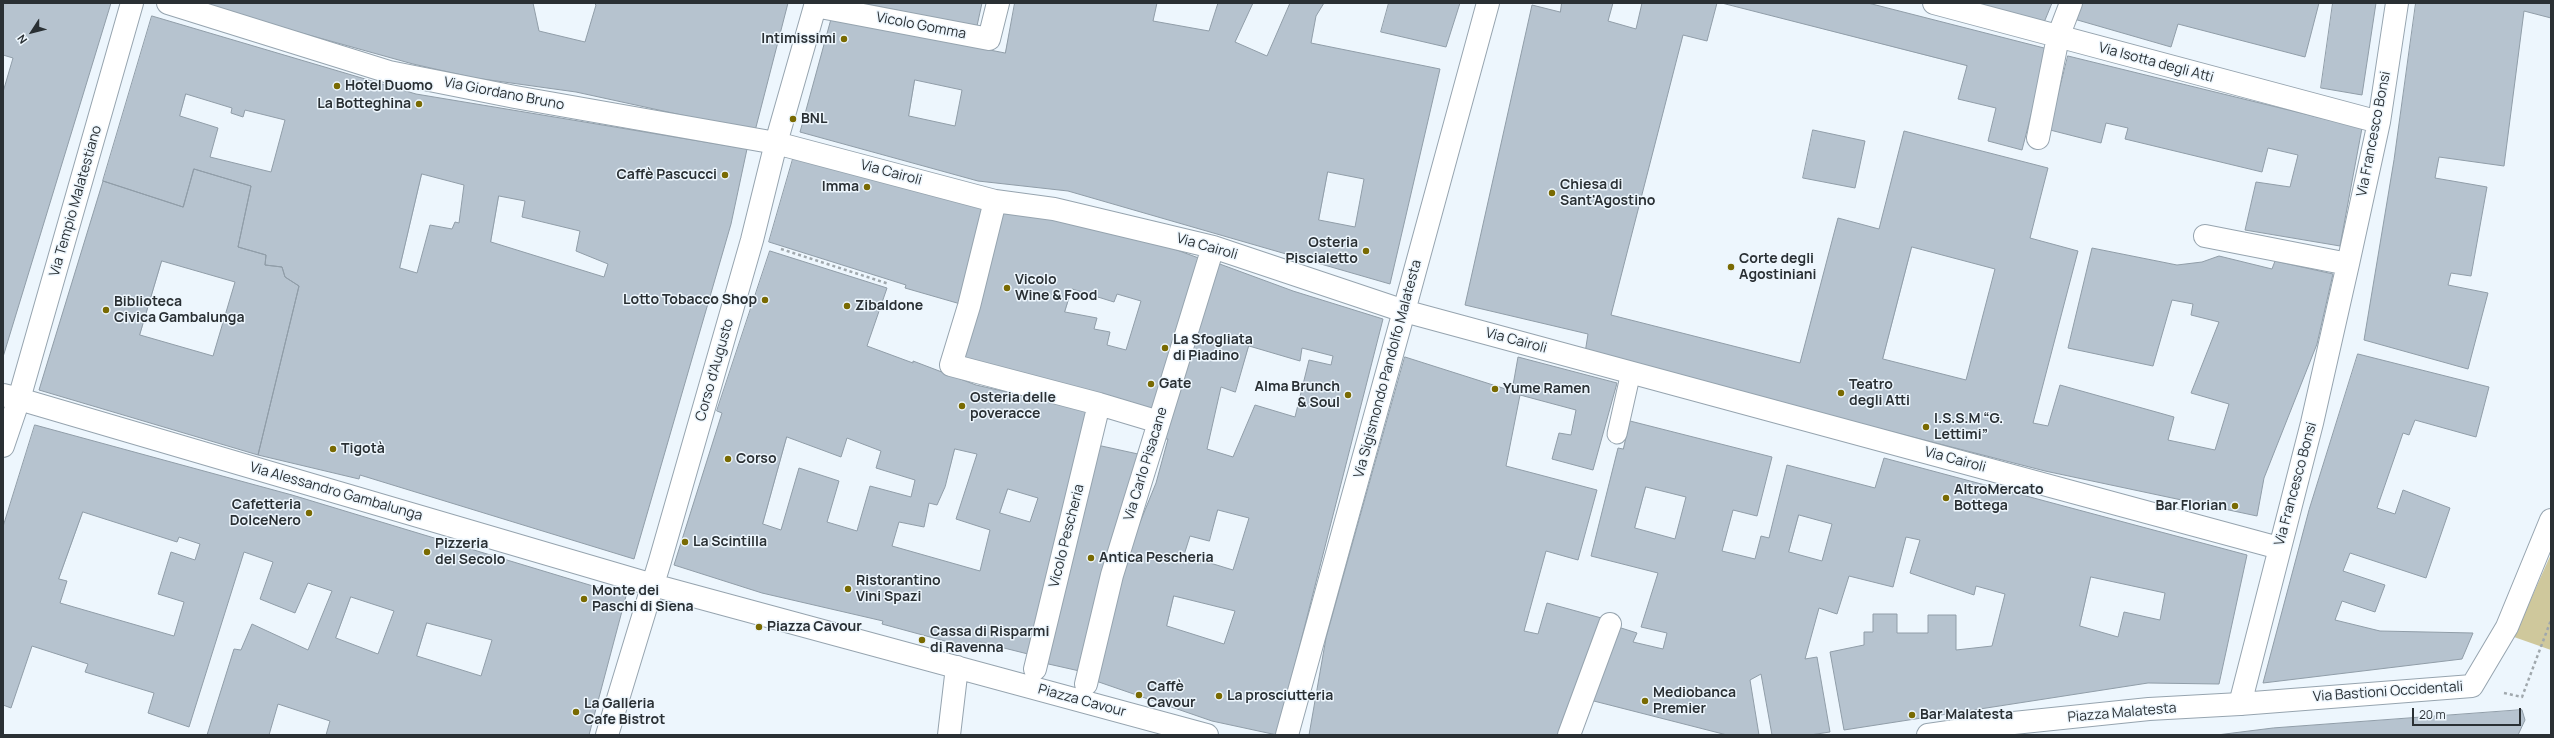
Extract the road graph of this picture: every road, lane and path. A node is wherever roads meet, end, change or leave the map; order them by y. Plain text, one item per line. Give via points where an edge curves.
1 (132, 3) edge
2 (168, 3) edge
3 (998, 3) edge
4 (1488, 3) edge
5 (1934, 3) edge
6 (2071, 3) edge
7 (2397, 3) edge
8 (816, 5) edge
9 (2058, 37) junction
10 (2379, 122) junction
11 (2038, 138) dead end
12 (776, 143) junction
13 (995, 201) junction
14 (2205, 236) dead end
15 (752, 240) junction
16 (1213, 247) junction
17 (2348, 264) junction
18 (889, 284) dead end
19 (1404, 311) junction
20 (1632, 372) junction
21 (11, 397) edge
22 (1099, 404) junction
23 (1159, 422) junction
24 (1617, 434) dead end
25 (3, 446) edge
26 (2551, 520) edge
27 (2279, 548) junction
28 (653, 585) junction
29 (2551, 620) edge
30 (1610, 624) dead end
31 (957, 667) junction
32 (1035, 669) dead end
33 (1086, 684) dead end
34 (2472, 686) junction
35 (2240, 704) junction
36 (2003, 729) edge
37 (607, 735) edge
38 (949, 735) edge
39 (1207, 735) edge
40 (1287, 735) edge
41 (1568, 735) edge
42 (1928, 735) edge

1 - 21 street, Via Tempio Malatestiano
2 - 12 street, Via Giordano Bruno via 389,72
3 - 8 street, Vicolo Gomma via 989,39
4 - 19 street, Via Sigismondo Pandolfo Malatesta
5 - 9 street, Via Isotta degli Atti
6 - 9 street
7 - 10 street, Via Francesco Bonsi
8 - 12 street, Corso d'Augusto
9 - 10 street, Via Isotta degli Atti
9 - 11 street
10 - 17 street, Via Francesco Bonsi
12 - 13 street, Via Cairoli
12 - 15 street, Corso d'Augusto
13 - 16 street, Via Cairoli via 1054,209
13 - 22 street via 970,306 951,365
14 - 17 street
15 - 18 path
15 - 28 street, Corso d'Augusto
16 - 19 street, Via Cairoli
16 - 23 street, Via Carlo Pisacane
17 - 27 street, Via Francesco Bonsi via 2312,423
19 - 20 street, Via Cairoli
19 - 40 street, Via Sigismondo Pandolfo Malatesta
20 - 24 lane
20 - 27 street, Via Cairoli
21 - 25 street, Via Tempio Malatestiano
21 - 28 street, Via Alessandro Gambalunga
22 - 23 street
22 - 32 street, Vicolo Pescheria
23 - 33 street, Via Carlo Pisacane via 1112,575
26 - 34 street, Via Bastioni Occidentali via 2506,627
27 - 35 street, Via Francesco Bonsi
28 - 31 street, Piazza Cavour
28 - 37 street, Corso d'Augusto
29 - 34 path via 2522,696
30 - 41 street
31 - 38 street
31 - 39 street, Piazza Cavour
34 - 35 street, Via Bastioni Occidentali
35 - 36 street, Piazza Malatesta via 2149,709
36 - 42 street, Piazza Malatesta

